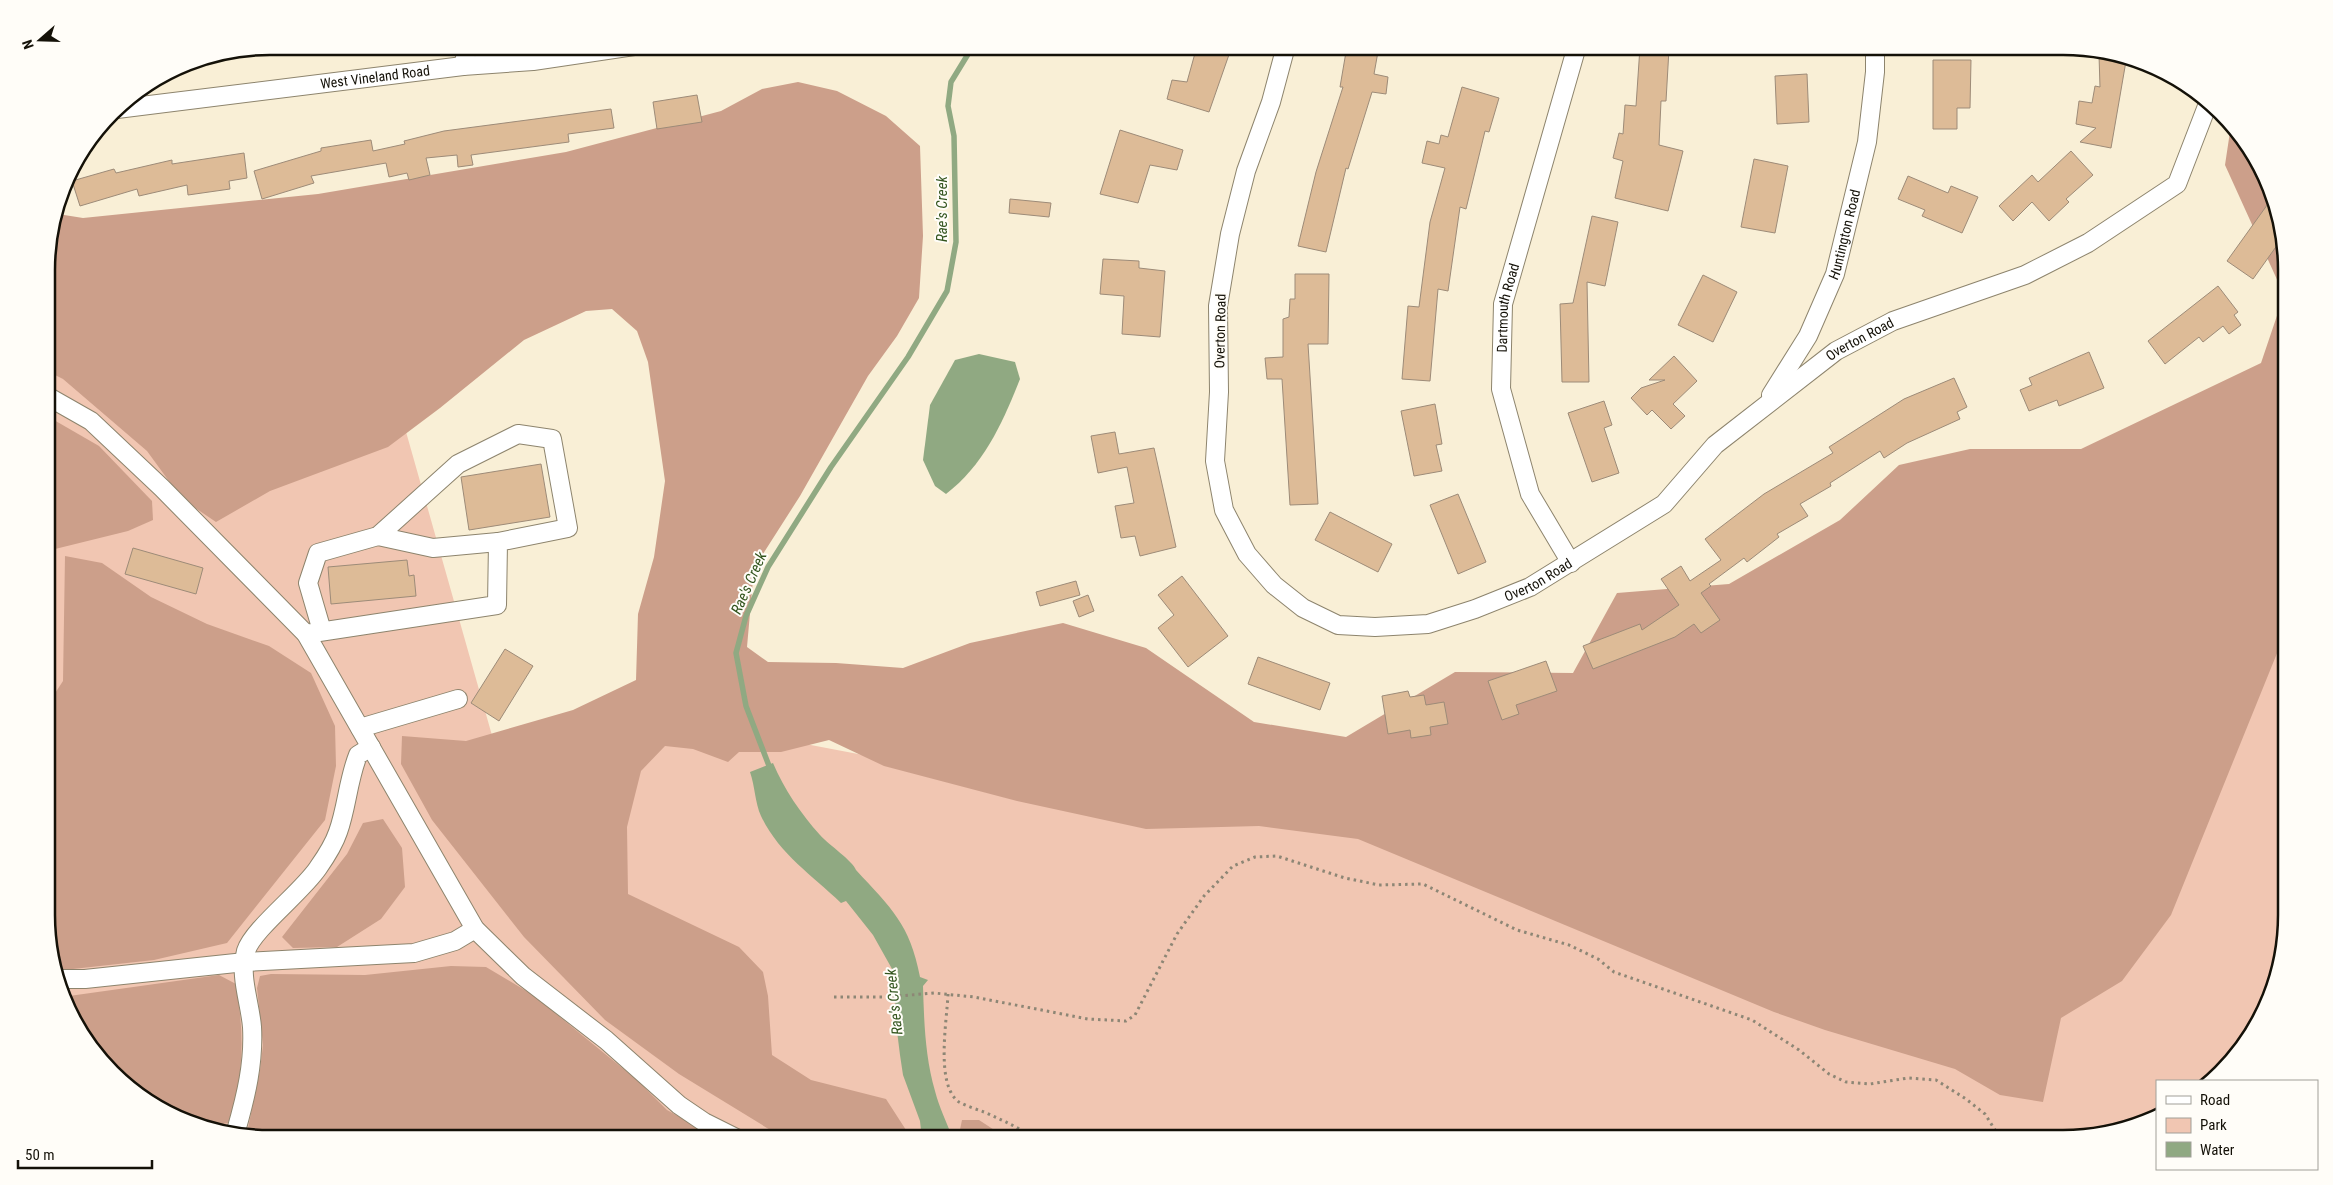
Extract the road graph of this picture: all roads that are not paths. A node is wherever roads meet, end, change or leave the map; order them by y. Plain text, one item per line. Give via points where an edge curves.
1 (466, 55) edge
2 (573, 55) edge
3 (1284, 55) edge
4 (1574, 55) edge
5 (1875, 55) edge
6 (463, 66) junction
7 (129, 108) edge
8 (2206, 109) edge
9 (55, 400) edge
10 (1764, 406) junction
11 (378, 536) junction
12 (498, 542) junction
13 (1570, 563) junction
14 (314, 633) junction
15 (458, 699) dead end
16 (360, 728) junction
17 (371, 747) junction
18 (475, 929) junction
19 (244, 962) junction
20 (64, 979) edge
21 (237, 1127) edge
22 (721, 1130) edge

1 - 6 street
2 - 6 street, West Vineland Road
3 - 13 street, Overton Road via 1271,102 1246,171 1230,234 1218,306 1220,392 1215,461 1224,510 1247,554 1274,585 1303,608 1338,625 1375,627 1428,624 1475,609 1530,587
4 - 13 street, Dartmouth Road via 1503,304 1500,389 1530,494
5 - 10 street, Huntington Road via 1866,142 1835,274 1808,336
6 - 7 street, West Vineland Road
8 - 10 street, Overton Road via 2177,184 2088,243 2025,275 1893,321 1836,351
9 - 14 street via 91,420
10 - 13 street, Overton Road via 1715,445 1664,504
11 - 12 street via 433,548
11 - 12 street via 458,464 518,434 552,439 568,528
11 - 14 street via 318,553 308,583
12 - 14 street via 497,605
14 - 16 street
15 - 16 street
16 - 17 street
17 - 18 street
17 - 19 street via 358,755 338,833 326,855 294,896 250,943
18 - 19 street via 455,942 414,953
18 - 22 street via 523,976 606,1040 692,1115
19 - 20 street
19 - 21 street via 252,1053 249,1082

